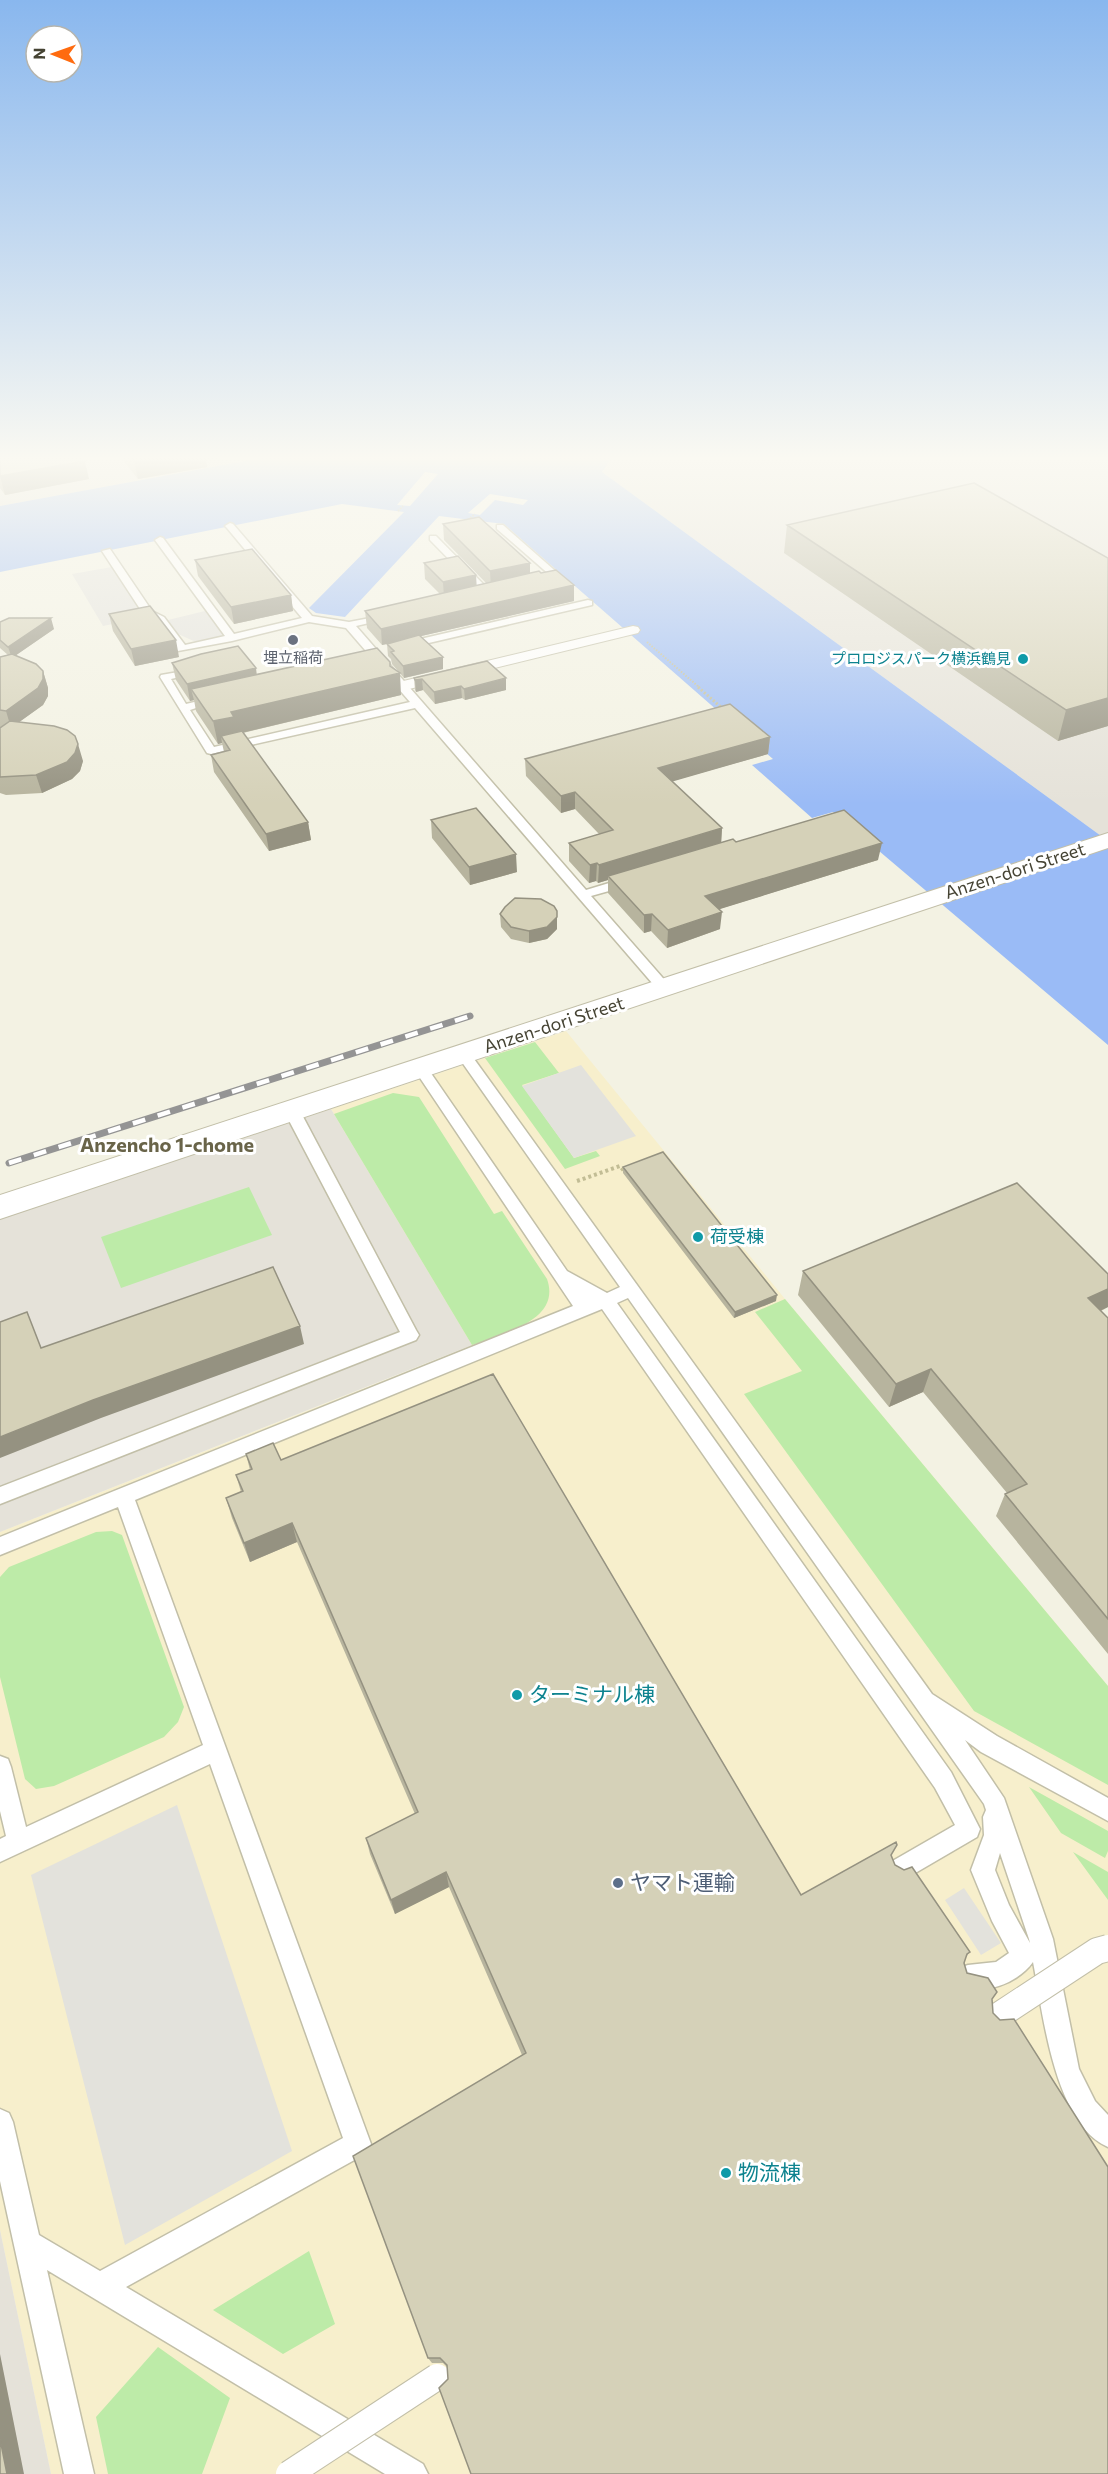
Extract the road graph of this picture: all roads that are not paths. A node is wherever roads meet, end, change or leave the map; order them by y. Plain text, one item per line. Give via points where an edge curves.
1 (122, 573) edge
2 (185, 573) edge
3 (270, 573) edge
4 (472, 573) edge
5 (553, 573) edge
6 (538, 582) edge
7 (476, 596) edge
8 (580, 597) dead end
9 (395, 614) edge
10 (309, 619) junction
11 (349, 625) junction
12 (633, 630) road end
13 (232, 638) junction
14 (396, 648) edge
15 (182, 649) junction
16 (401, 686) junction
17 (230, 697) edge
18 (417, 704) junction
19 (183, 708) junction
20 (1108, 840) edge
21 (638, 878) edge
22 (581, 895) junction
23 (664, 988) junction
24 (464, 1055) junction
25 (421, 1069) junction
26 (292, 1111) junction
27 (0, 1208) edge
28 (560, 1275) junction
29 (631, 1290) junction
30 (605, 1300) junction
31 (584, 1309) junction
32 (0, 1496) edge
33 (124, 1496) junction
34 (0, 1546) edge
35 (920, 1697) junction
36 (216, 1750) junction
37 (0, 1767) edge
38 (993, 1798) junction
39 (1108, 1810) edge
40 (10, 1847) edge
41 (897, 1871) edge
42 (1108, 1948) edge
43 (968, 1977) edge
44 (995, 2018) edge
45 (0, 2122) edge
46 (1108, 2134) edge
47 (27, 2242) junction
48 (100, 2286) junction
49 (437, 2377) edge
50 (80, 2474) edge
51 (289, 2474) edge
52 (413, 2474) edge

1 - 15 lane via 148,613 160,619
2 - 13 lane
3 - 10 lane
4 - 7 lane via 492,592
5 - 6 lane via 562,581
8 - 14 lane via 588,603
9 - 11 lane
10 - 11 lane
10 - 13 lane
11 - 16 lane
12 - 16 street
13 - 15 lane
15 - 19 lane via 197,670 165,677
16 - 18 lane
17 - 19 lane
18 - 19 lane via 211,751
18 - 22 lane
20 - 23 street, Anzen-dori Street
21 - 22 lane
22 - 23 lane
23 - 24 street, Anzen-dori Street
24 - 25 street, Anzen-dori Street
24 - 29 lane
25 - 26 street, Anzen-dori Street
25 - 28 lane
26 - 27 street, Anzen-dori Street
26 - 32 lane via 410,1335
28 - 30 lane
28 - 31 lane
29 - 30 lane
29 - 35 lane
30 - 31 lane
30 - 41 lane via 943,1780 969,1829
31 - 33 lane
33 - 34 lane
33 - 36 lane
35 - 38 lane
35 - 39 lane via 989,1744
36 - 40 lane
36 - 48 lane via 358,2144
37 - 40 lane
38 - 43 lane via 995,1835 983,1870 1000,1913 1024,1956 1000,1974
38 - 46 lane via 1041,1939 1067,2072 1086,2110
42 - 44 lane, bridge
45 - 47 lane
47 - 48 lane
47 - 50 lane
48 - 52 lane
49 - 51 lane, bridge

